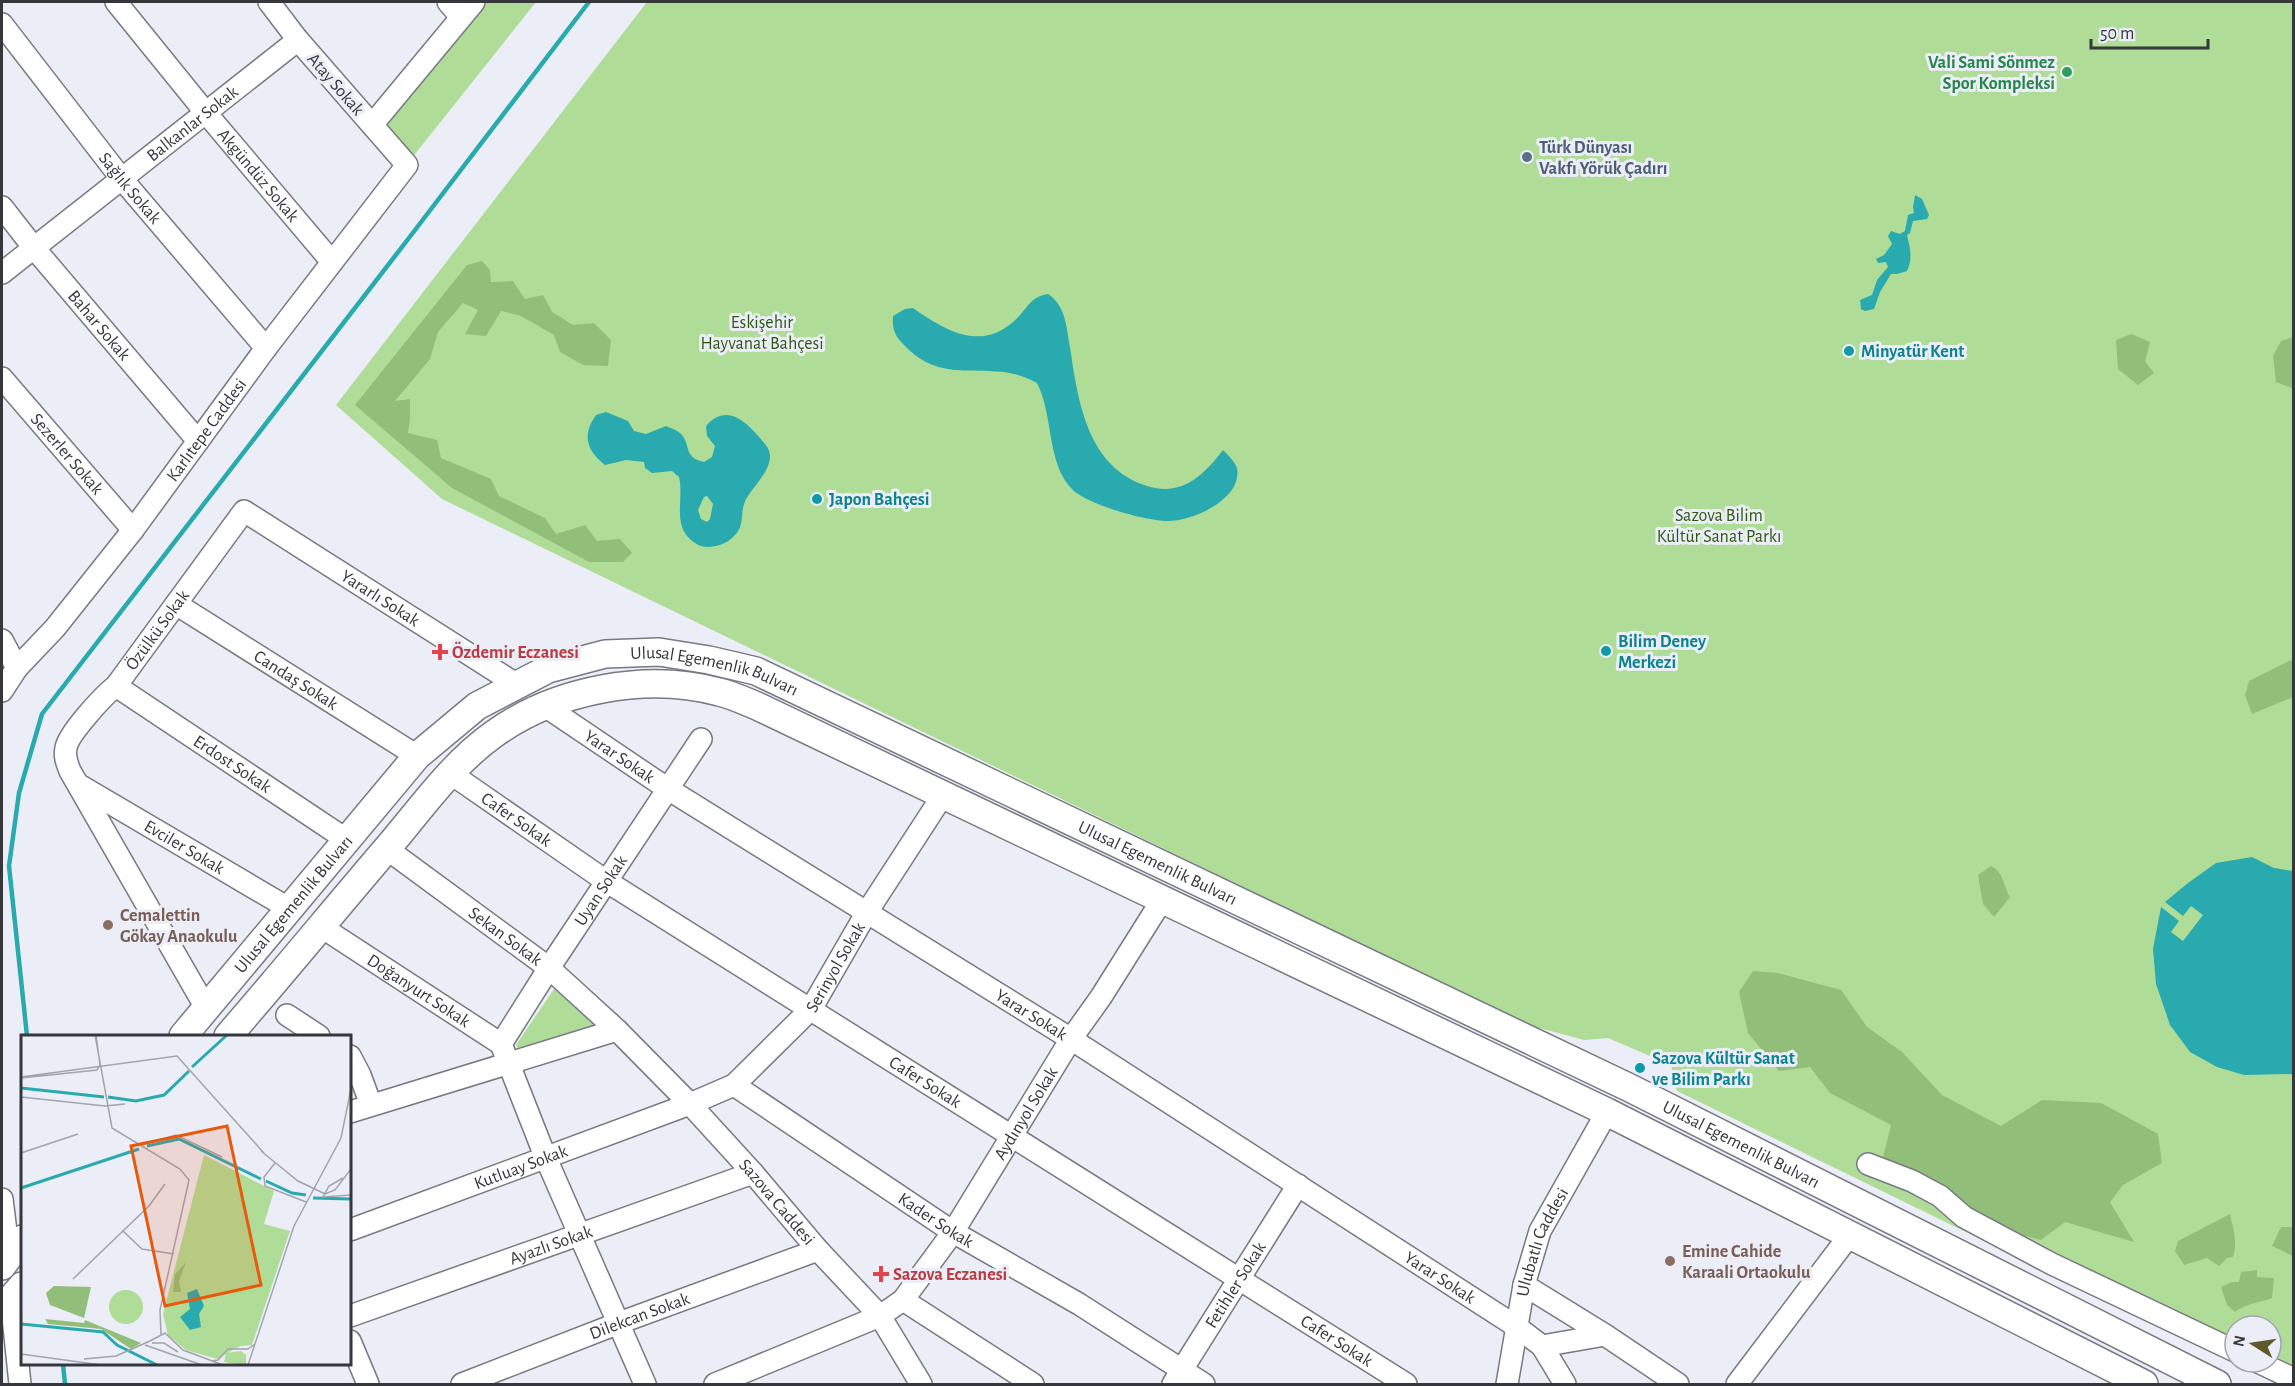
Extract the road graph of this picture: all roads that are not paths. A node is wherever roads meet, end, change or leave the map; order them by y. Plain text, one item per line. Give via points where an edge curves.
1 (116, 2) edge
2 (268, 2) edge
3 (461, 7) edge
4 (2, 24) edge
5 (298, 40) junction
6 (206, 113) junction
7 (372, 125) junction
8 (406, 165) joint
9 (122, 178) junction
10 (2, 207) edge
11 (34, 248) junction
12 (332, 262) junction
13 (2, 273) edge
14 (266, 348) junction
15 (2, 378) edge
16 (198, 441) junction
17 (244, 511) joint
18 (133, 530) junction
19 (176, 604) junction
20 (2, 640) edge
21 (9, 672) edge
22 (516, 684) junction
23 (116, 686) junction
24 (2, 691) edge
25 (545, 706) junction
26 (701, 739) dead end
27 (417, 756) junction
28 (450, 773) junction
29 (79, 786) junction
30 (668, 789) junction
31 (943, 795) junction
32 (347, 840) junction
33 (387, 849) junction
34 (606, 881) junction
35 (1162, 900) junction
36 (290, 909) junction
37 (867, 912) junction
38 (320, 926) junction
39 (549, 968) junction
40 (206, 1008) junction
41 (811, 1009) junction
42 (287, 1016) dead end
43 (617, 1030) junction
44 (184, 1035) edge
45 (213, 1035) edge
46 (229, 1035) edge
47 (317, 1035) edge
48 (1071, 1039) junction
49 (505, 1054) junction
50 (351, 1058) edge
51 (734, 1085) junction
52 (690, 1104) junction
53 (371, 1105) junction
54 (351, 1112) edge
55 (1607, 1112) junction
56 (1011, 1136) junction
57 (545, 1156) junction
58 (1868, 1164) dead end
59 (753, 1173) junction
60 (1298, 1185) junction
61 (2, 1199) edge
62 (351, 1230) edge
63 (953, 1232) junction
64 (580, 1236) junction
65 (1849, 1236) junction
66 (818, 1250) junction
67 (11, 1254) edge
68 (1239, 1280) junction
69 (1524, 1285) junction
70 (12, 1298) edge
71 (903, 1300) junction
72 (351, 1316) edge
73 (880, 1316) junction
74 (619, 1323) junction
75 (1517, 1327) junction
76 (1605, 1335) junction
77 (351, 1343) edge
78 (2223, 1345) edge
79 (1542, 1346) junction
80 (1177, 1378) edge
81 (20, 1384) edge
82 (368, 1384) edge
83 (462, 1384) edge
84 (645, 1384) edge
85 (715, 1384) edge
86 (921, 1384) edge
87 (1033, 1384) edge
88 (1204, 1384) edge
89 (1406, 1384) edge
90 (1507, 1384) edge
91 (1565, 1384) edge
92 (1678, 1384) edge
93 (1737, 1384) edge
94 (2144, 1384) edge
95 (2217, 1384) edge

1 - 6 street, Akgündüz Sokak
2 - 5 street, Atay Sokak
3 - 7 street
4 - 9 street, Sağlık Sokak
5 - 6 street, Balkanlar Sokak
5 - 7 street, Atay Sokak
6 - 9 street, Balkanlar Sokak
6 - 12 street, Akgündüz Sokak
7 - 8 street, Atay Sokak
8 - 12 street, Karlıtepe Caddesi
9 - 11 street, Balkanlar Sokak
9 - 14 street, Sağlık Sokak
10 - 11 street, Bahar Sokak
11 - 13 street, Balkanlar Sokak
11 - 16 street, Bahar Sokak
12 - 14 street, Karlıtepe Caddesi
14 - 16 street, Karlıtepe Caddesi
15 - 18 street, Sezerler Sokak
16 - 18 street, Karlıtepe Caddesi
17 - 19 street, Özülkü Sokak
17 - 22 street, Yararlı Sokak
18 - 21 street, Karlıtepe Caddesi via 55,628
19 - 23 street, Özülkü Sokak
19 - 27 street, Candaş Sokak
20 - 21 street
21 - 24 street, Karlıtepe Caddesi
22 - 27 main road, Ulusal Egemenlik Bulvarı via 477,706
22 - 95 main road, Ulusal Egemenlik Bulvarı via 548,669 604,654 659,652 756,671 1630,1088
23 - 29 street, Özülkü Sokak via 102,696 66,746 65,759
23 - 32 street, Erdost Sokak
25 - 28 main road, Ulusal Egemenlik Bulvarı via 494,734
25 - 30 street, Yarar Sokak
25 - 31 main road, Ulusal Egemenlik Bulvarı via 590,691 629,685 685,686 719,692 758,706
26 - 30 street, Uyan Sokak
27 - 32 main road, Ulusal Egemenlik Bulvarı
28 - 33 main road, Ulusal Egemenlik Bulvarı
28 - 34 street, Cafer Sokak
29 - 36 street, Evciler Sokak
29 - 40 street
30 - 34 street, Uyan Sokak
30 - 37 street, Yarar Sokak
31 - 35 main road, Ulusal Egemenlik Bulvarı
31 - 37 street, Serinyol Sokak
32 - 36 main road, Ulusal Egemenlik Bulvarı
33 - 38 main road, Ulusal Egemenlik Bulvarı
33 - 39 street, Sekan Sokak
34 - 39 street, Uyan Sokak
34 - 41 street, Cafer Sokak
35 - 48 street, Aydınyol Sokak
35 - 55 main road, Ulusal Egemenlik Bulvarı
36 - 40 main road, Ulusal Egemenlik Bulvarı
37 - 41 street, Serinyol Sokak
37 - 48 street, Yarar Sokak
38 - 46 main road, Ulusal Egemenlik Bulvarı
38 - 49 street, Doğanyurt Sokak
39 - 43 street, Sekan Sokak
39 - 49 street, Uyan Sokak
40 - 44 main road, Ulusal Egemenlik Bulvarı
40 - 45 main road
41 - 51 street, Serinyol Sokak
41 - 56 street, Cafer Sokak
42 - 47 street
43 - 49 street
43 - 52 street, Sazova Caddesi
48 - 56 street, Aydınyol Sokak
48 - 60 street, Yarar Sokak
49 - 53 street
49 - 57 street
50 - 53 street
51 - 52 street, Serinyol Sokak
51 - 63 street, Kader Sokak
52 - 57 street, Kutluay Sokak
52 - 59 street, Sazova Caddesi
53 - 54 street
55 - 65 main road, Ulusal Egemenlik Bulvarı
55 - 69 street, Ulubatlı Caddesi via 1540,1231
56 - 63 street, Aydınyol Sokak
56 - 68 street, Cafer Sokak
57 - 62 street, Kutluay Sokak
57 - 64 street
58 - 78 street via 1940,1196 1964,1217 2061,1269
59 - 64 street, Ayazlı Sokak
59 - 66 street, Sazova Caddesi
60 - 68 street, Fetihler Sokak
60 - 75 street, Yarar Sokak
61 - 67 street
63 - 71 street, Aydınyol Sokak
63 - 80 street, Kader Sokak via 1079,1304
64 - 72 street, Ayazlı Sokak
64 - 74 street
65 - 93 street
65 - 94 main road, Ulusal Egemenlik Bulvarı
66 - 73 street, Sazova Caddesi
66 - 74 street, Dilekcan Sokak
68 - 80 street, Fetihler Sokak
68 - 89 street, Cafer Sokak
69 - 75 street, Ulubatlı Caddesi
69 - 76 street
70 - 81 street
71 - 73 street, Aydınyol Sokak
71 - 87 street
73 - 85 street, Aydınyol Sokak
73 - 86 street, Sazova Caddesi
74 - 83 street, Dilekcan Sokak
74 - 84 street
75 - 79 street, Yarar Sokak
75 - 90 street, Ulubatlı Caddesi
76 - 79 street
76 - 92 street
77 - 82 street
79 - 91 street
80 - 88 street, Kader Sokak

